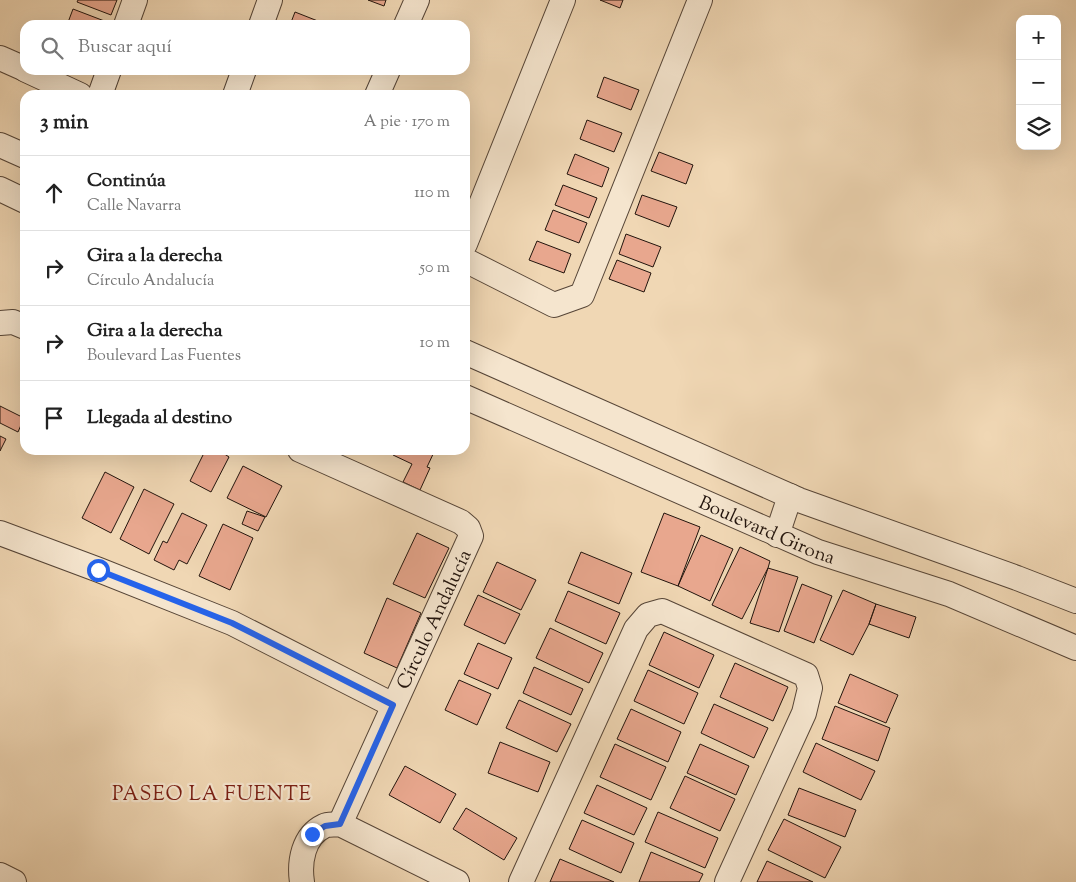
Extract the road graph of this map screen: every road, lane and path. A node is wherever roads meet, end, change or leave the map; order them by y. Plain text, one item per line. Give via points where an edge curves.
1 (135, 0) edge
2 (270, 0) edge
3 (417, 0) edge
4 (563, 0) edge
5 (700, 0) edge
6 (128, 20) edge
7 (263, 20) edge
8 (408, 20) edge
9 (0, 58) edge
10 (20, 67) edge
11 (37, 75) edge
12 (107, 75) edge
13 (242, 75) edge
14 (386, 75) edge
15 (69, 90) edge
16 (102, 90) edge
17 (237, 90) edge
18 (379, 90) edge
19 (0, 145) edge
20 (20, 154) edge
21 (0, 189) edge
22 (20, 199) edge
23 (470, 232) edge
24 (470, 263) edge
25 (0, 323) edge
26 (20, 325) edge
27 (470, 354) edge
28 (470, 399) edge
29 (311, 455) edge
30 (790, 496) junction
31 (0, 533) edge
32 (777, 535) junction
33 (1076, 601) edge
34 (1076, 648) edge
35 (393, 705) junction
36 (340, 824) junction
37 (0, 875) edge
38 (14, 882) edge
39 (302, 882) edge
40 (457, 882) edge
41 (521, 882) edge
42 (727, 882) edge

1 - 6 street
2 - 7 street
3 - 8 street
4 - 23 street
5 - 24 street via 582,295 554,305
9 - 10 street
11 - 15 street
12 - 16 street
13 - 17 street
14 - 18 street
19 - 20 street
21 - 22 street
25 - 26 street
27 - 30 street, Boulevard Girona
28 - 32 street, Boulevard Girona
29 - 35 street, Círculo Andalucía via 461,522 471,536
30 - 32 street
30 - 33 street, Boulevard Girona
31 - 35 street via 232,623
32 - 34 street, Boulevard Girona via 818,552 949,594
35 - 36 street, Círculo Andalucía
36 - 39 street via 325,826 312,834 302,854
36 - 40 street
37 - 38 street
41 - 42 street via 636,629 648,615 662,611 806,675 810,688 804,713

